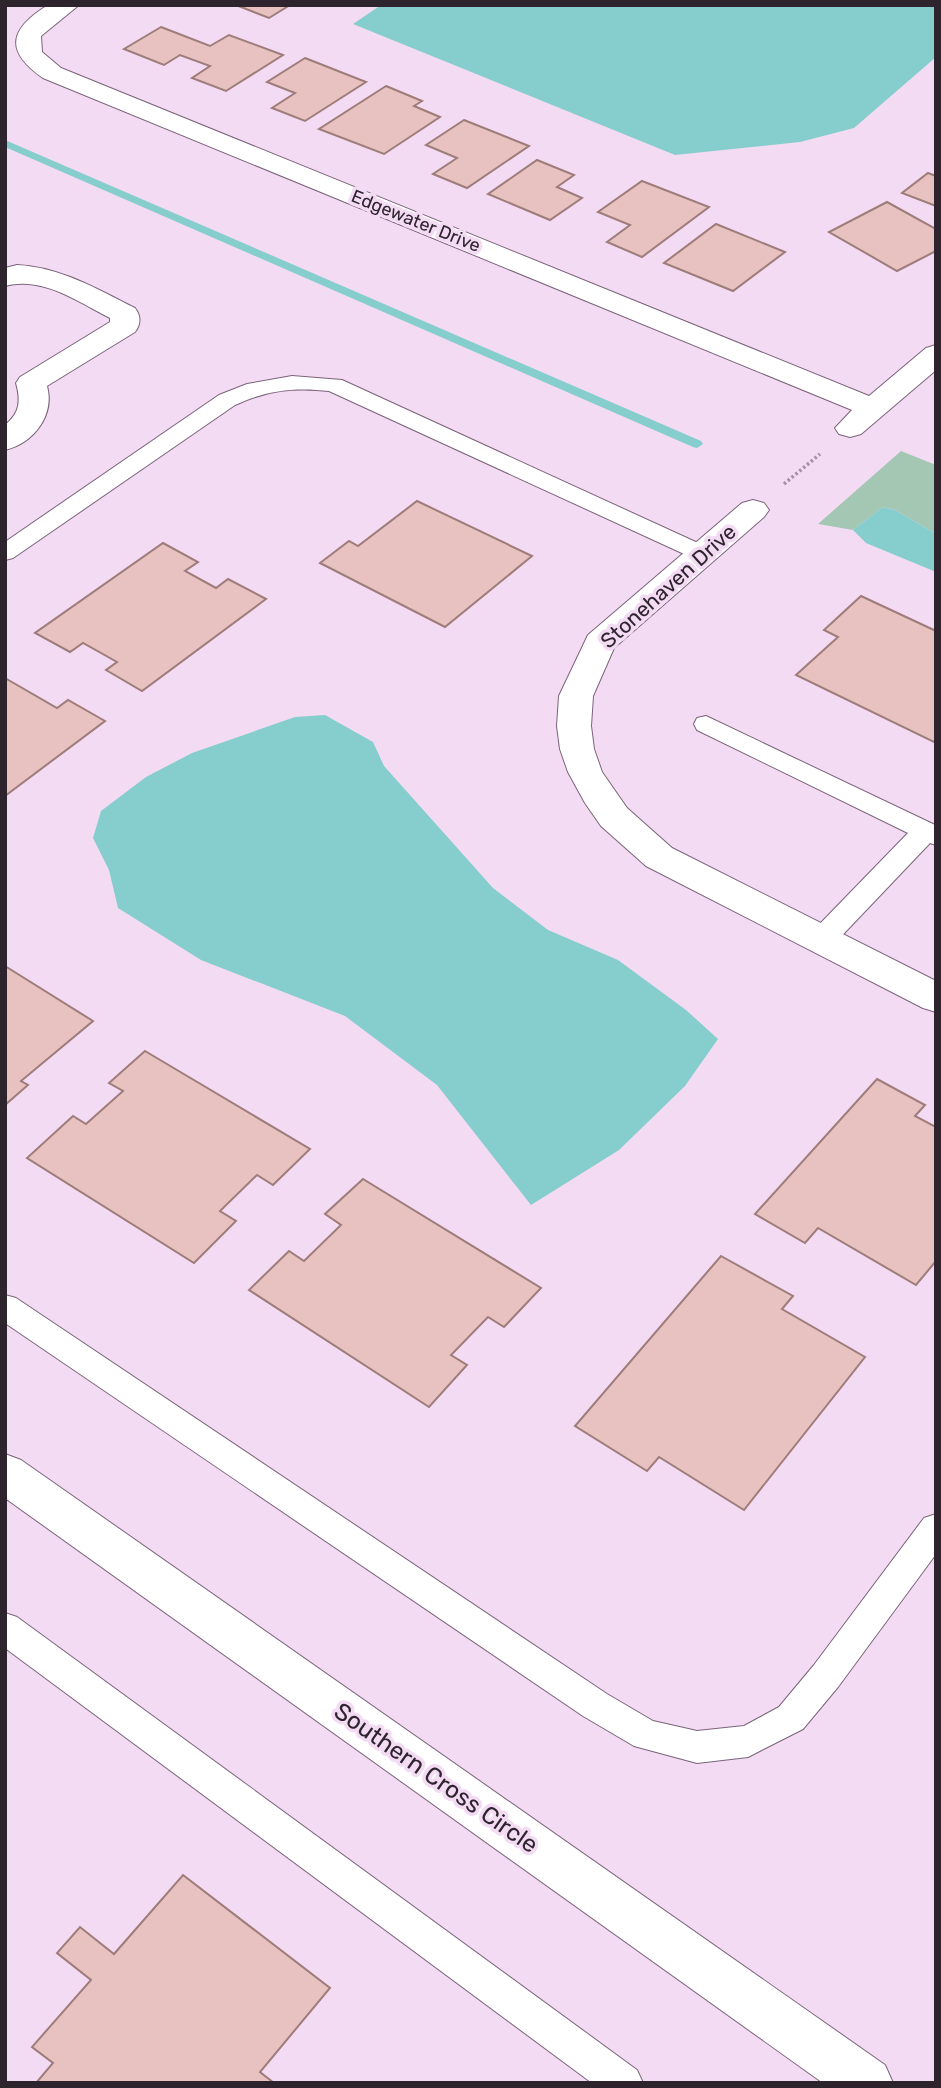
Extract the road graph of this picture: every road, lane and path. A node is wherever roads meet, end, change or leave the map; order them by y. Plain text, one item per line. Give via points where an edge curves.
1 (67, 5) edge
2 (5, 277) edge
3 (936, 354) edge
4 (5, 369) edge
5 (31, 383) junction
6 (873, 408) junction
7 (850, 428) joint
8 (5, 441) edge
9 (753, 510) joint
10 (5, 553) edge
11 (702, 554) junction
12 (706, 724) dead end
13 (931, 833) edge
14 (821, 940) junction
15 (936, 998) edge
16 (5, 1307) edge
17 (5, 1473) edge
18 (936, 1528) edge
19 (5, 1628) edge
20 (624, 2083) edge
21 (867, 2083) edge

1 - 6 street, Edgewater Drive via 34,26 27,38 27,51 52,73
2 - 5 street via 35,272 125,314 125,326
3 - 6 street
4 - 5 street
5 - 8 street via 35,397 32,419
6 - 7 street
7 - 9 path, Stonehaven Drive
9 - 11 street, Stonehaven Drive
10 - 11 lane via 227,400 256,386 295,381 344,389
11 - 14 street, Stonehaven Drive via 600,643 576,696 577,749 597,795 614,817 659,857
12 - 13 lane
13 - 14 lane
14 - 15 street, Stonehaven Drive
16 - 18 lane via 646,1735 697,1747 748,1741 791,1718
17 - 21 street, Southern Cross Circle
19 - 20 lane

